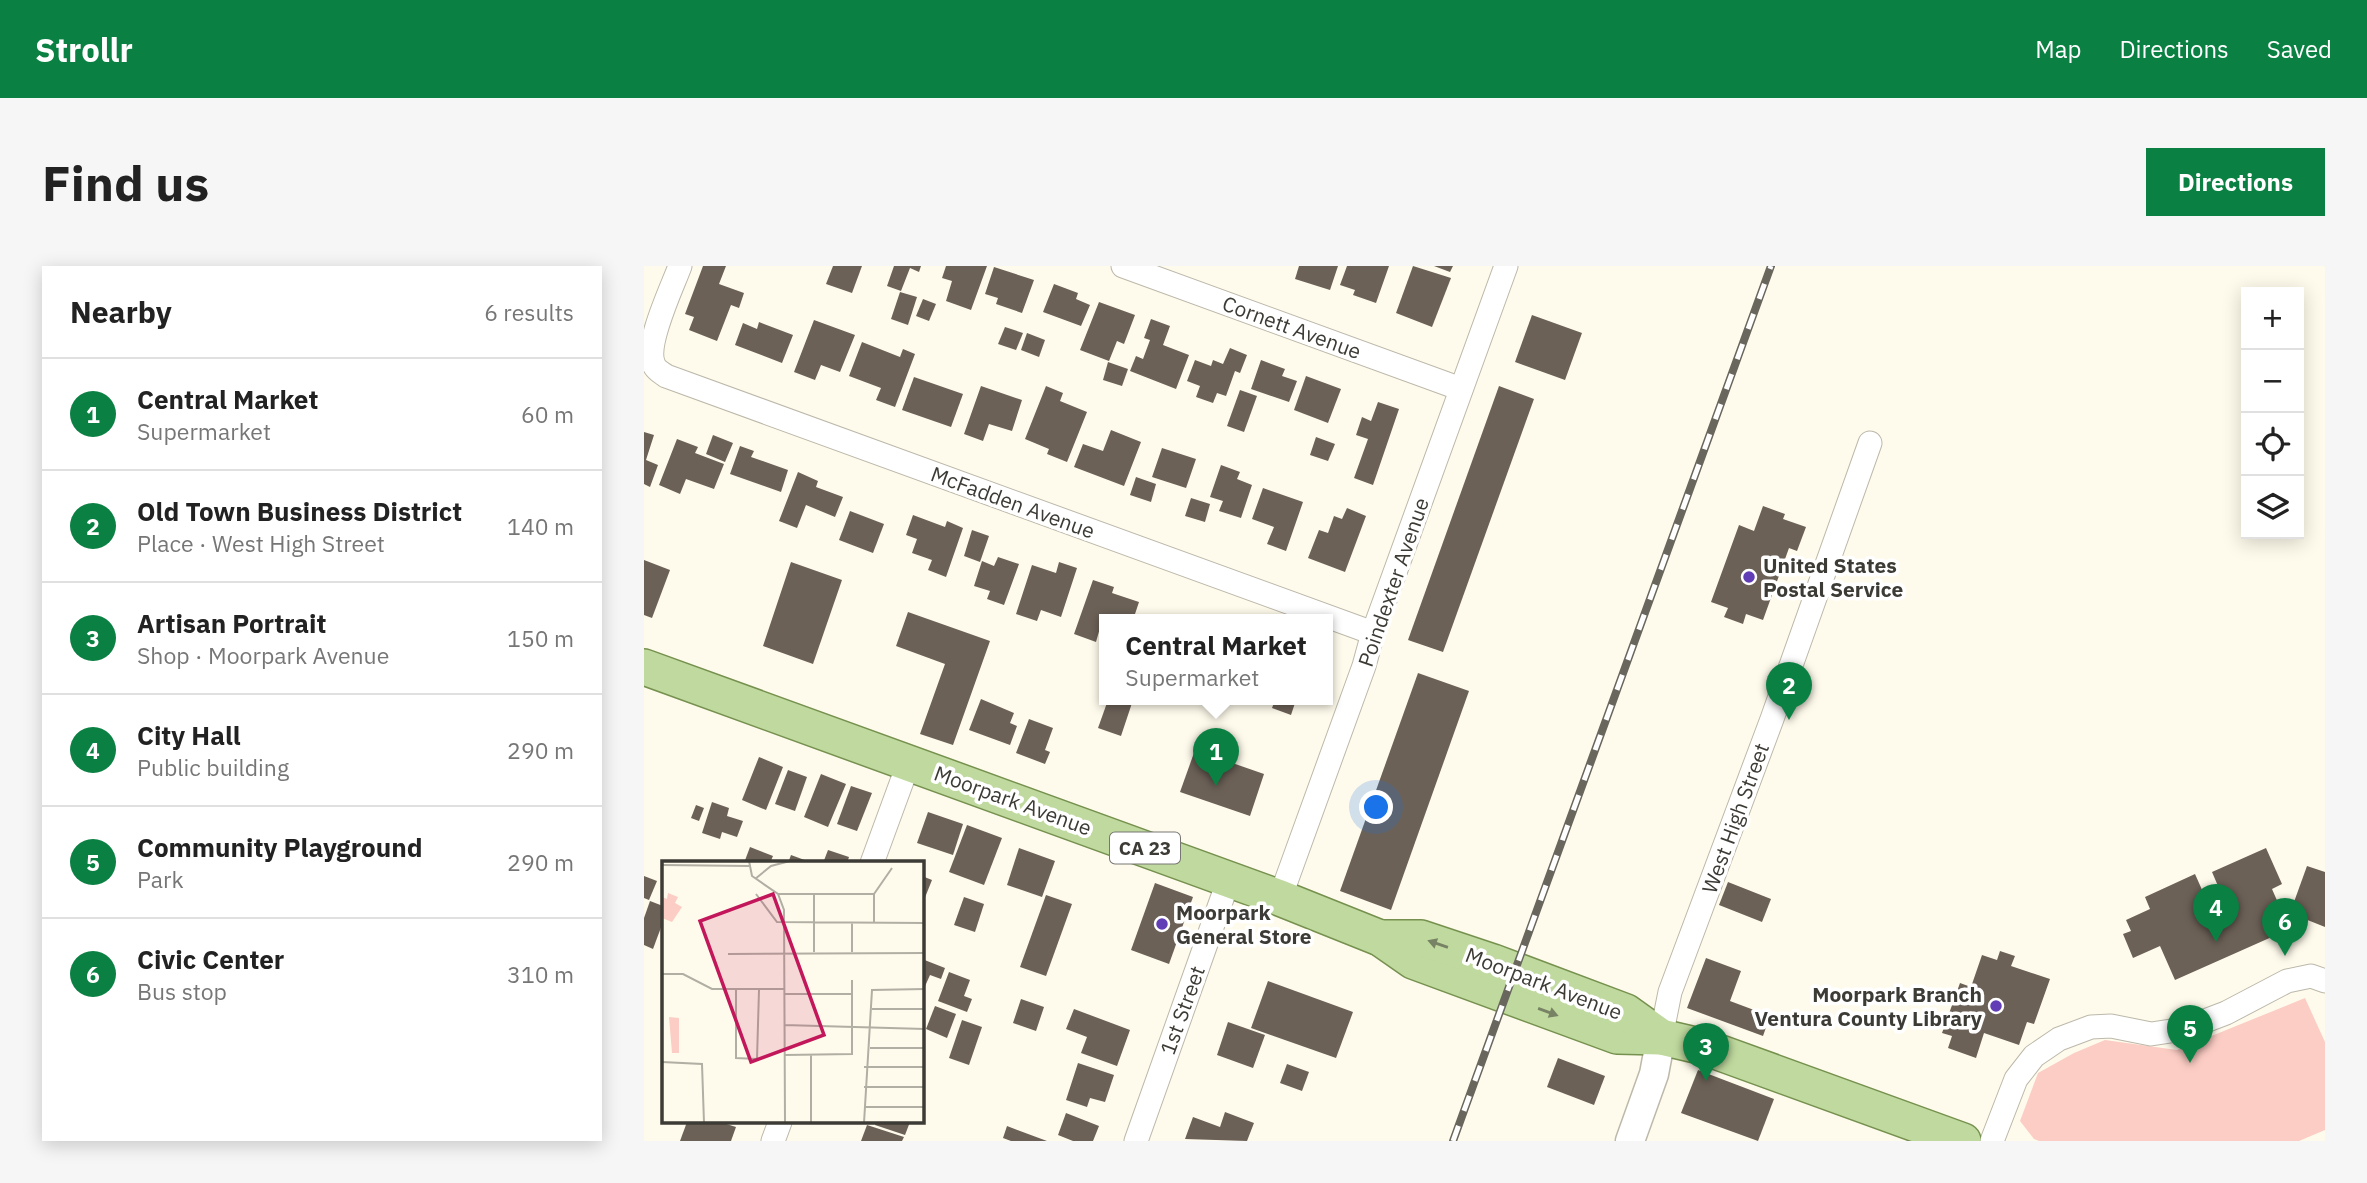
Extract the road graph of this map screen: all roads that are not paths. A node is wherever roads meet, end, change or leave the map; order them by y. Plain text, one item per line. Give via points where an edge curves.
1 (680, 266) edge
2 (1124, 266) edge
3 (1506, 266) edge
4 (1461, 389) junction
5 (1870, 443) dead end
6 (1321, 614) edge
7 (1333, 618) edge
8 (1373, 633) junction
9 (644, 667) edge
10 (909, 762) junction
11 (873, 861) edge
12 (1229, 879) junction
13 (1280, 898) junction
14 (2325, 981) edge
15 (1661, 1037) junction
16 (779, 1124) edge
17 (773, 1141) edge
18 (1136, 1141) edge
19 (1630, 1141) edge
20 (1962, 1141) edge
21 (1992, 1141) edge

1 - 6 street, McFadden Avenue via 653,340 655,368 666,376
2 - 4 street, Cornett Avenue
3 - 4 street, Poindexter Avenue
4 - 8 street, Poindexter Avenue
5 - 15 street, West High Street via 1671,992
7 - 8 street, McFadden Avenue
8 - 13 street, Poindexter Avenue
9 - 10 main road, Moorpark Avenue / CA 23
10 - 11 street
10 - 12 main road, Moorpark Avenue / CA 23
12 - 13 main road, Moorpark Avenue / CA 23
12 - 18 street, 1st Street
13 - 15 main road, Moorpark Avenue / CA 23 via 1380,938 1421,938 1493,962 1626,1012
14 - 21 street via 2311,976 2287,981 2184,1029 2151,1034 2091,1027 2059,1039 2034,1056 2016,1079
15 - 19 street via 1654,1074
15 - 20 main road, Moorpark Avenue / CA 23 via 1704,1047
16 - 17 street

